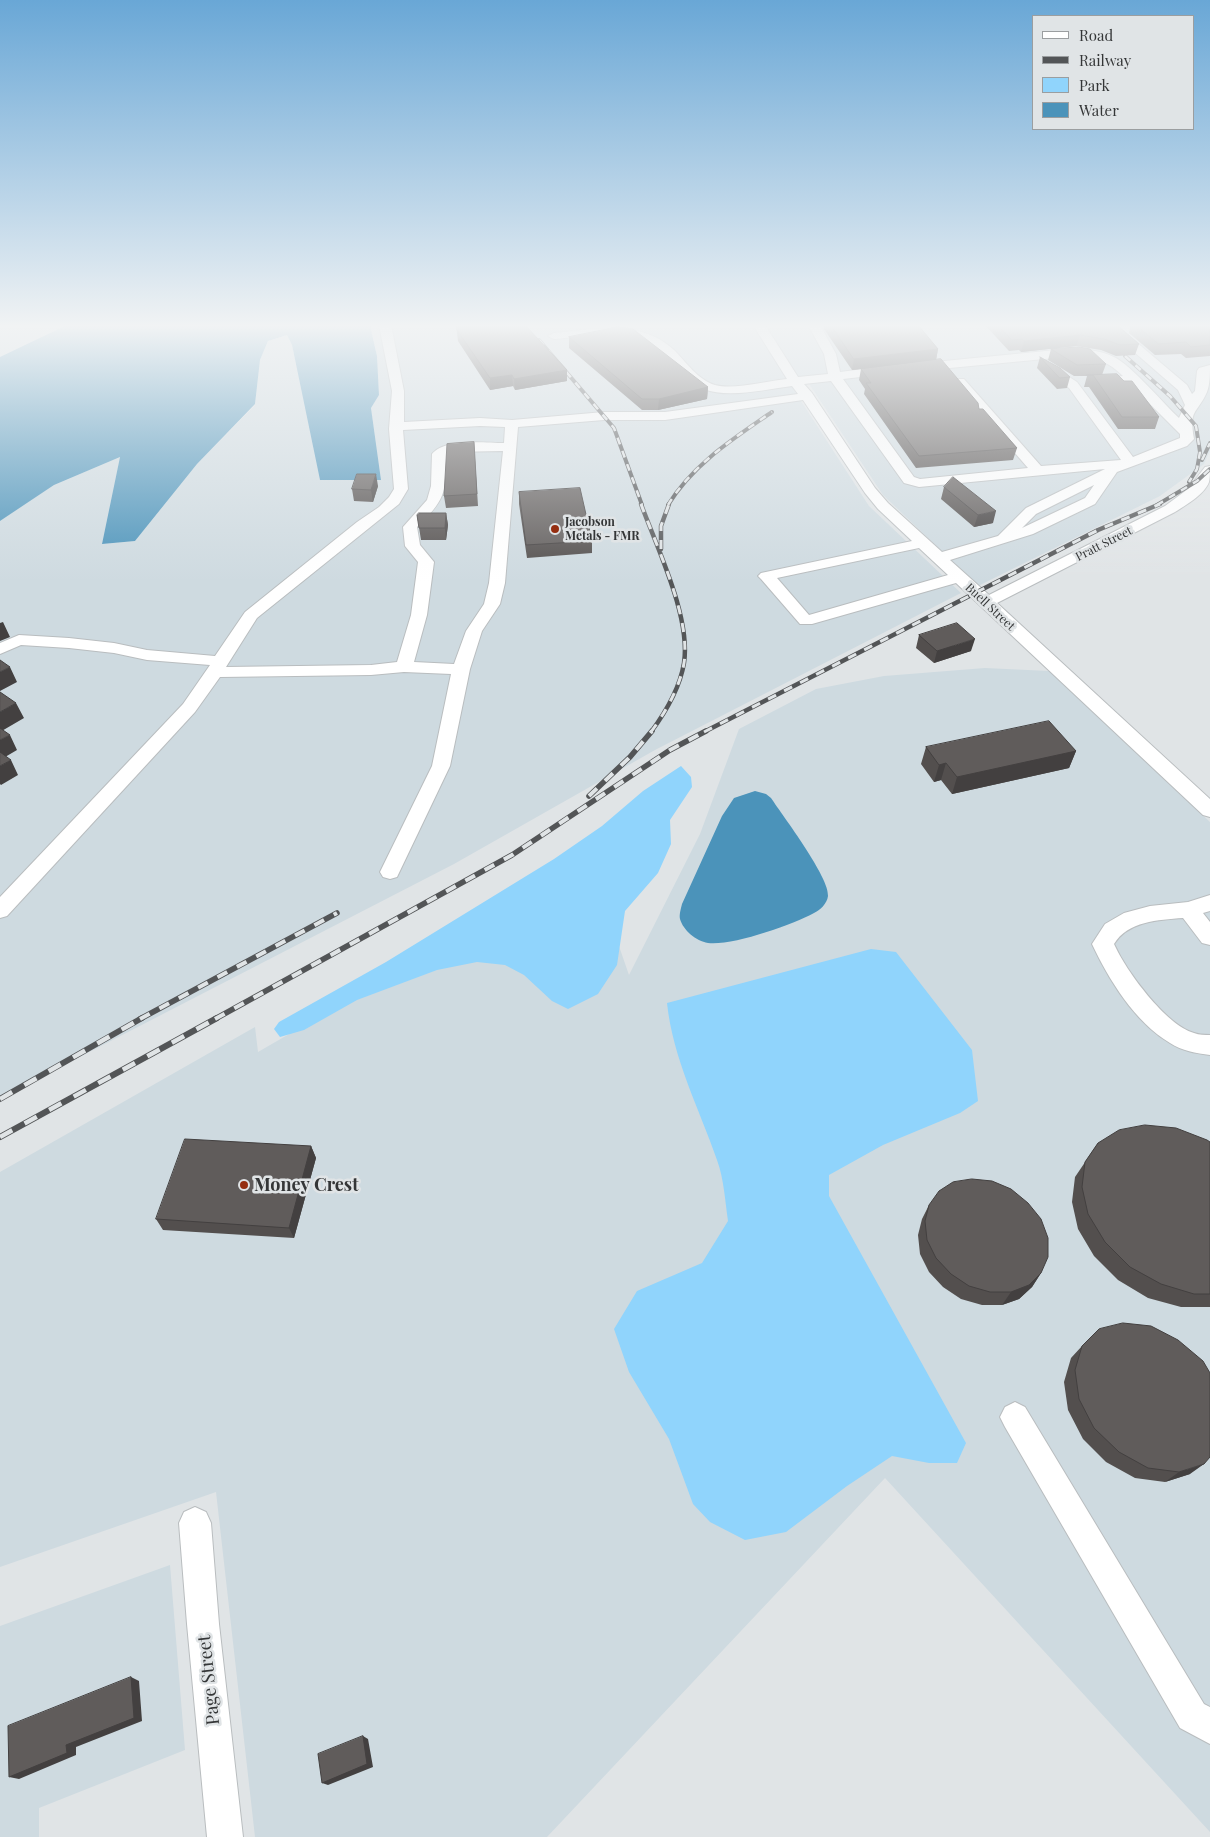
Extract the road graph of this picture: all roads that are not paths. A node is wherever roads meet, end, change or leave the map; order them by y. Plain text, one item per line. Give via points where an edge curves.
1 (397, 411) edge
2 (703, 411) edge
3 (818, 411) edge
4 (860, 411) edge
5 (986, 411) edge
6 (1092, 411) edge
7 (1164, 411) edge
8 (1186, 411) edge
9 (512, 424) junction
10 (396, 426) junction
11 (1186, 433) junction
12 (510, 446) junction
13 (1130, 463) junction
14 (1037, 470) junction
15 (1210, 470) edge
16 (922, 543) junction
17 (938, 558) junction
18 (959, 578) junction
19 (986, 603) junction
20 (0, 649) edge
21 (217, 667) junction
22 (404, 667) junction
23 (461, 669) junction
24 (1210, 810) edge
25 (390, 872) dead end
26 (1210, 903) edge
27 (0, 910) edge
28 (1188, 910) junction
29 (1210, 937) edge
30 (1210, 1045) edge
31 (1015, 1416) dead end
32 (195, 1524) dead end
33 (1210, 1727) edge
34 (225, 1837) edge

1 - 10 street
2 - 9 street via 665,416 604,416
3 - 16 street, Buell Street via 870,490
4 - 14 street via 913,482
5 - 14 street
6 - 13 street
7 - 11 street
8 - 11 street
9 - 10 street via 480,422
9 - 12 street
10 - 21 street via 401,489 398,497 251,615 238,630
11 - 13 street via 1187,439 1182,444
12 - 22 street via 447,448 439,454 436,498 410,527 412,548 426,562 419,615
12 - 23 street via 497,583 492,604 474,631
13 - 14 street
13 - 17 street via 1111,471 1090,501 1028,531
15 - 19 street, Pratt Street via 1194,492 1170,509
16 - 17 street, Buell Street
16 - 18 street via 766,576 806,621
17 - 18 street, Buell Street
18 - 19 street, Buell Street
19 - 24 street, Buell Street
20 - 21 street via 19,640 36,641 114,648
21 - 22 street
21 - 27 street via 189,708
22 - 23 street
23 - 25 street via 441,766
26 - 28 street
28 - 29 street
28 - 30 street via 1155,912 1130,921 1113,928 1103,944 1109,958 1144,1006 1171,1032 1190,1042
31 - 33 street via 1192,1716
32 - 34 street, Page Street

